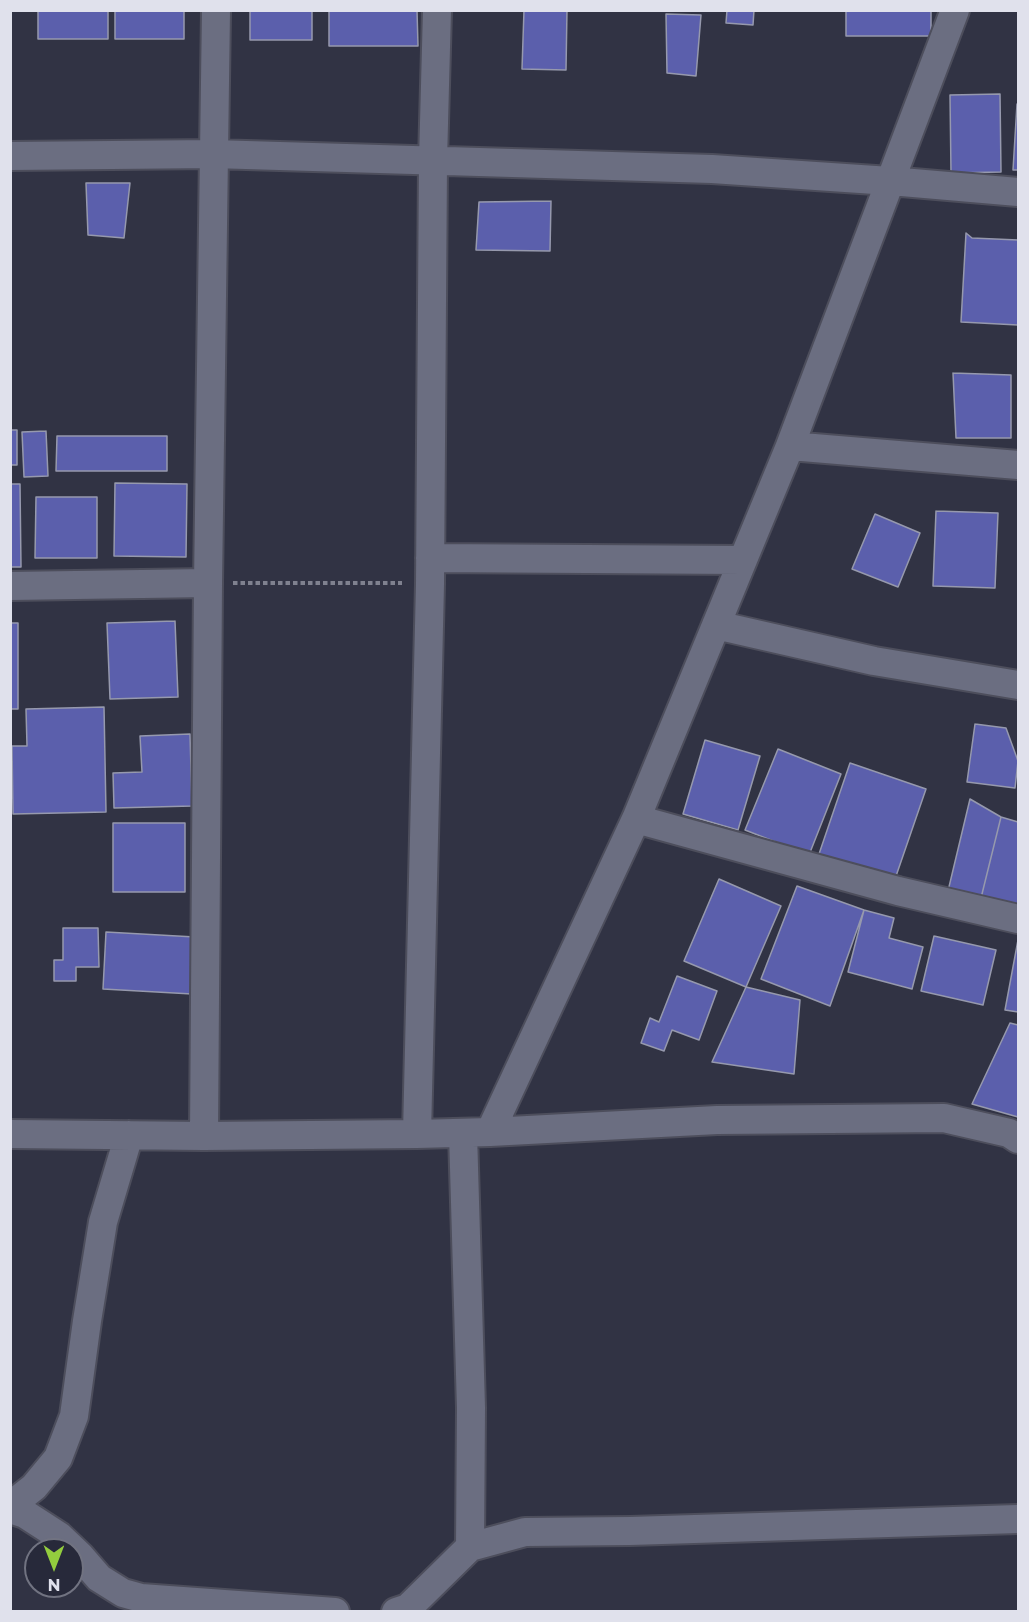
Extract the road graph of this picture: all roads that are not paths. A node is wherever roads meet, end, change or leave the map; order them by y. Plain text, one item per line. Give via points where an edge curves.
1 (216, 10) edge
2 (437, 10) edge
3 (955, 10) edge
4 (213, 154) junction
5 (10, 156) edge
6 (433, 161) junction
7 (890, 181) junction
8 (1018, 192) edge
9 (790, 446) junction
10 (1018, 465) edge
11 (743, 560) junction
12 (430, 571) junction
13 (208, 583) junction
14 (10, 586) edge
15 (716, 625) junction
16 (1018, 685) edge
17 (636, 819) junction
18 (1018, 919) edge
19 (476, 1133) junction
20 (10, 1134) edge
21 (417, 1134) junction
22 (129, 1135) junction
23 (204, 1136) junction
24 (1018, 1139) edge
25 (10, 1508) edge
26 (1018, 1519) edge
27 (470, 1547) junction
28 (335, 1611) edge
29 (396, 1611) edge

1 - 4 street
2 - 6 street
3 - 7 street
4 - 5 street
4 - 6 street
4 - 13 street
6 - 7 street via 712,169
6 - 12 street
7 - 8 street
7 - 9 street
9 - 10 street
9 - 11 street
11 - 12 street
11 - 15 street
12 - 21 street
13 - 14 street
13 - 23 street
15 - 16 street via 874,661
15 - 17 street
17 - 18 street via 898,891
17 - 19 street
19 - 21 street
19 - 24 street via 717,1120 944,1118 1009,1133
19 - 27 street
20 - 22 street
21 - 23 street
22 - 23 street
22 - 25 street via 103,1222 74,1416 58,1458
25 - 28 street via 59,1536 99,1578 141,1599
26 - 27 street via 525,1532
27 - 29 street via 408,1608

